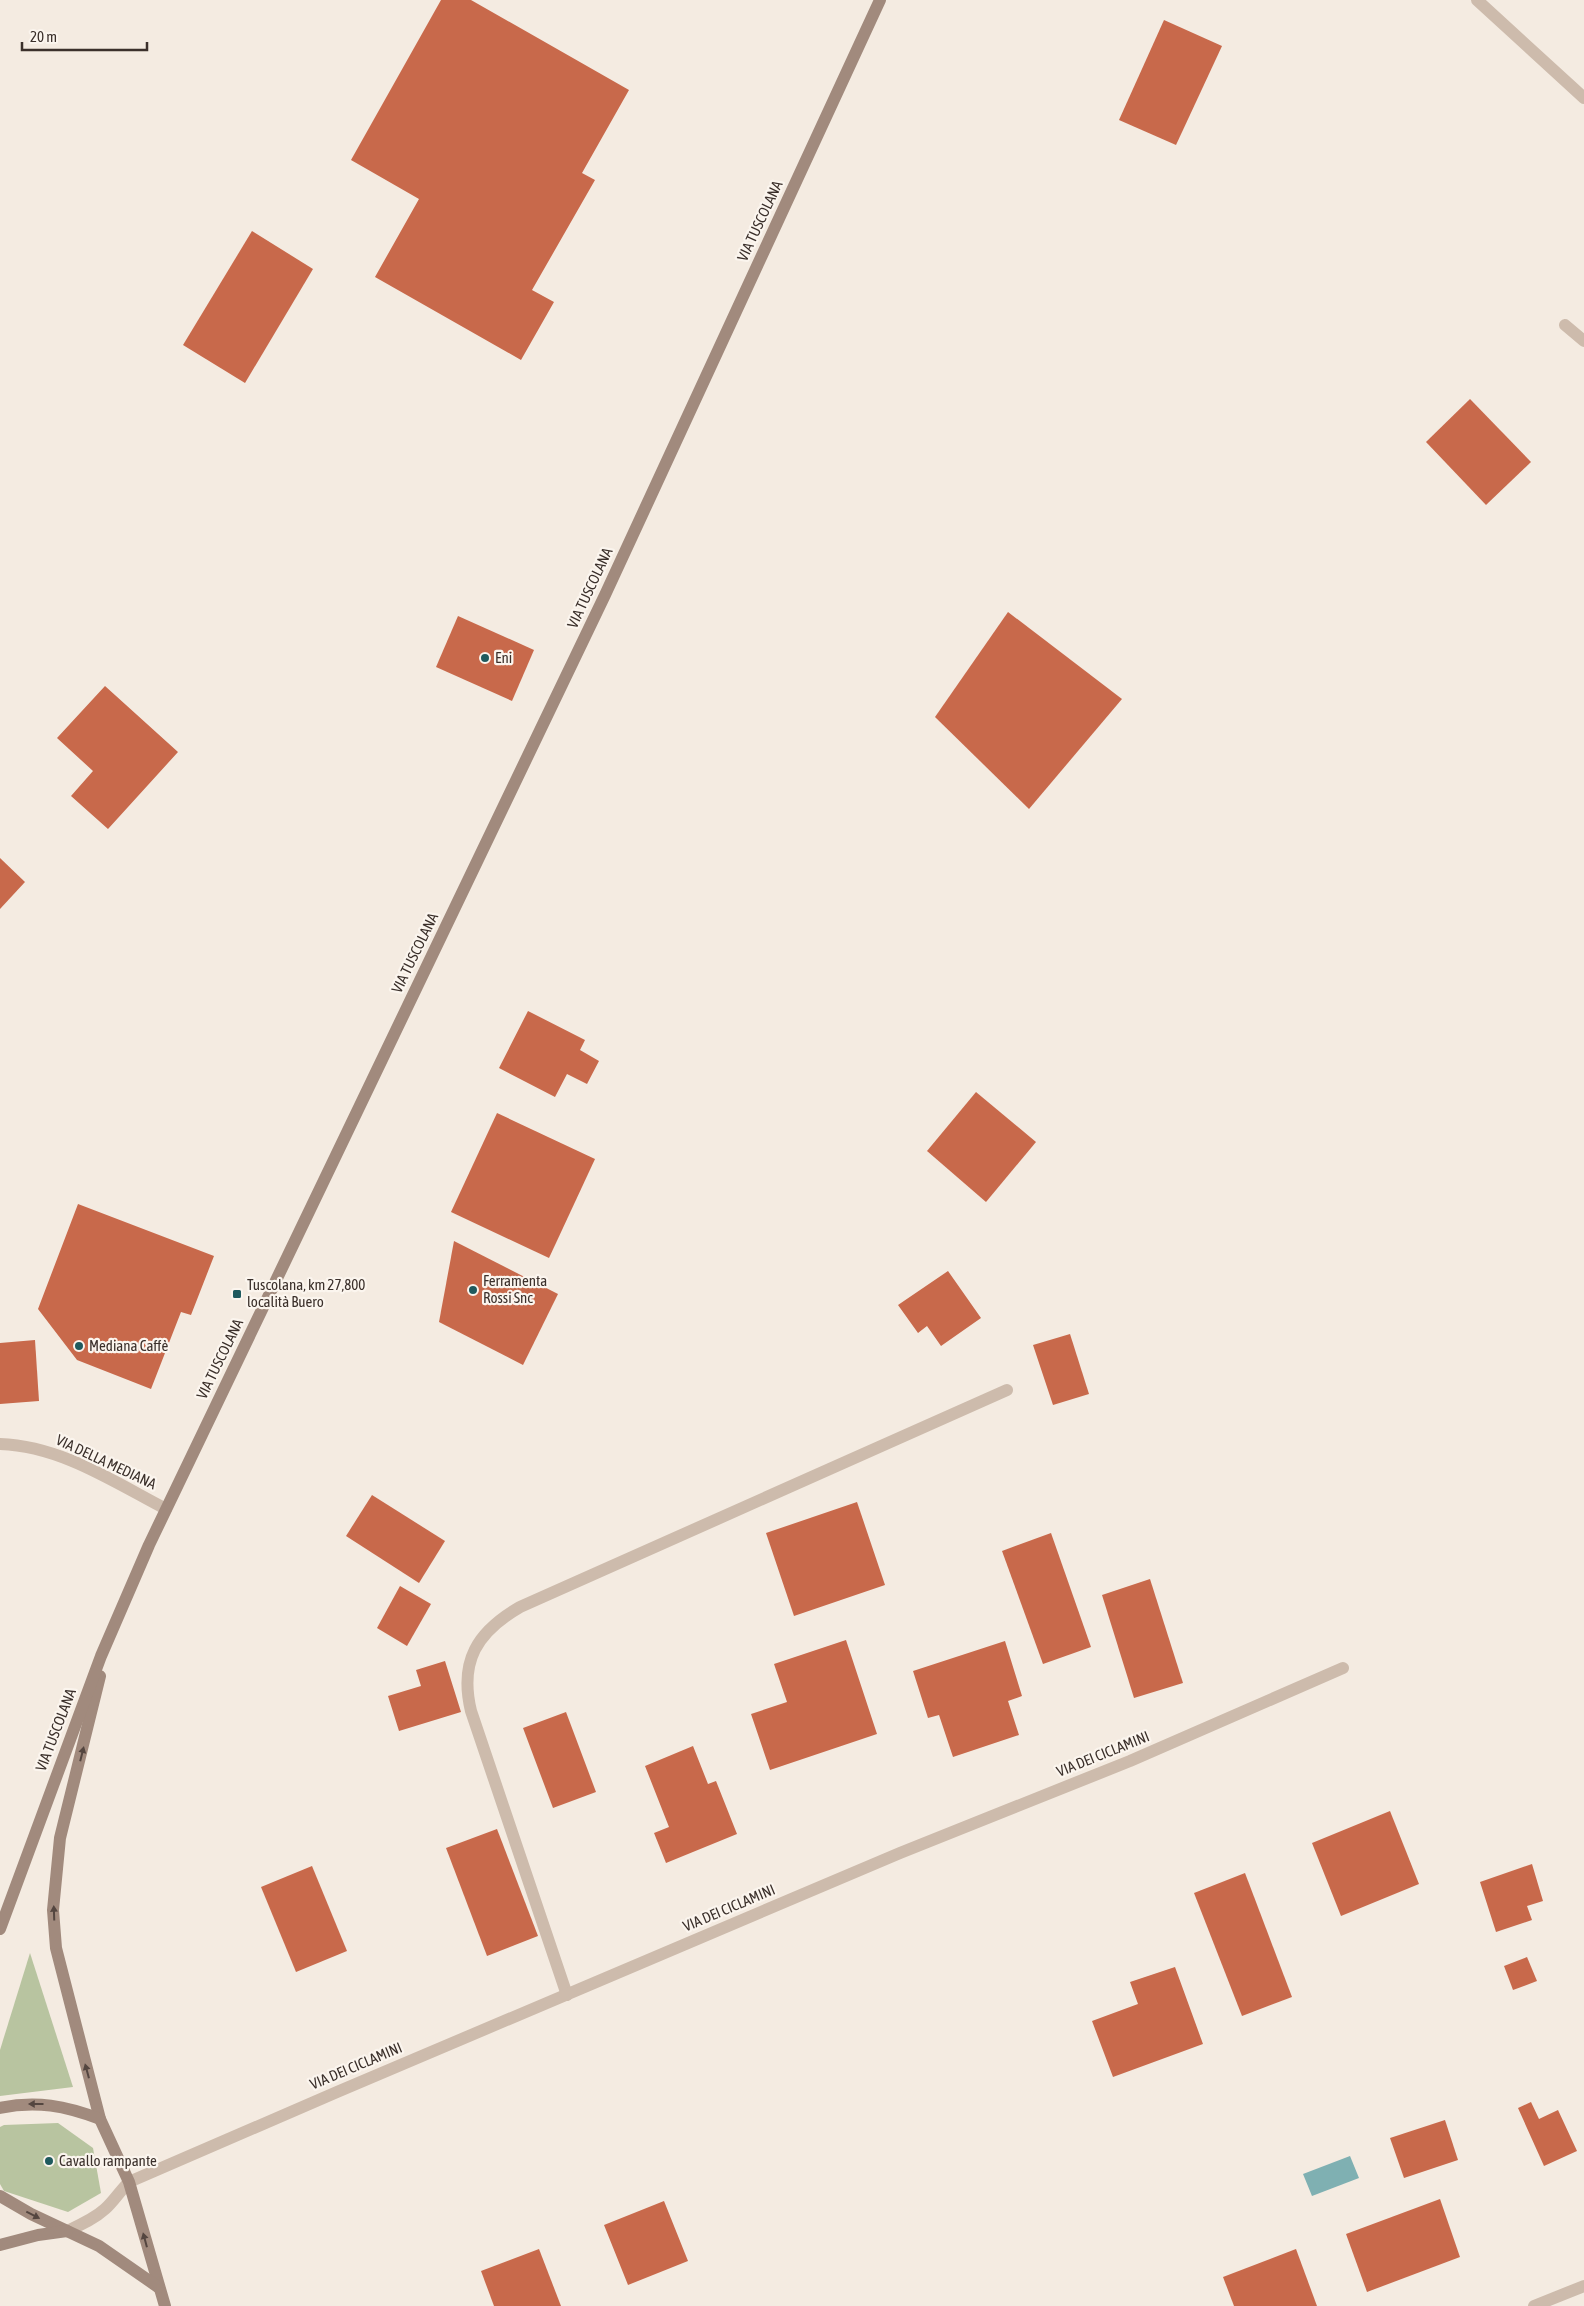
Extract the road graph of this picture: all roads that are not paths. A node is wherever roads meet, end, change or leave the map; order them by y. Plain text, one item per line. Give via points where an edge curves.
1 (880, 0) edge
2 (1477, 0) edge
3 (1584, 98) edge
4 (1566, 325) dead end
5 (1584, 341) edge
6 (1007, 1390) dead end
7 (0, 1444) edge
8 (166, 1509) junction
9 (112, 1630) junction
10 (1343, 1668) dead end
11 (0, 1929) edge
12 (567, 1995) junction
13 (0, 2108) edge
14 (100, 2119) junction
15 (129, 2182) junction
16 (0, 2196) edge
17 (67, 2231) junction
18 (0, 2244) edge
19 (1584, 2286) edge
20 (158, 2287) junction
21 (164, 2306) edge
22 (1534, 2306) edge

1 - 8 main road, VIA TUSCOLANA via 596,613
2 - 3 street
4 - 5 street
6 - 12 street via 520,1607 496,1623 478,1643 471,1657 466,1685 470,1711
7 - 8 street, VIA DELLA MEDIANA via 30,1447 61,1456
8 - 9 main road, VIA TUSCOLANA
9 - 11 main road, VIA TUSCOLANA
14 -> 9 main road via 61,1973 53,1910 60,1838
10 - 12 street, VIA DEI CICLAMINI via 1130,1761 900,1853
12 - 15 street, VIA DEI CICLAMINI
14 -> 13 main road via 57,2105
14 - 15 main road
15 - 17 street via 107,2208
20 -> 15 main road
16 -> 17 main road
17 - 18 main road
17 - 20 main road via 110,2253
19 - 22 street
20 - 21 main road

